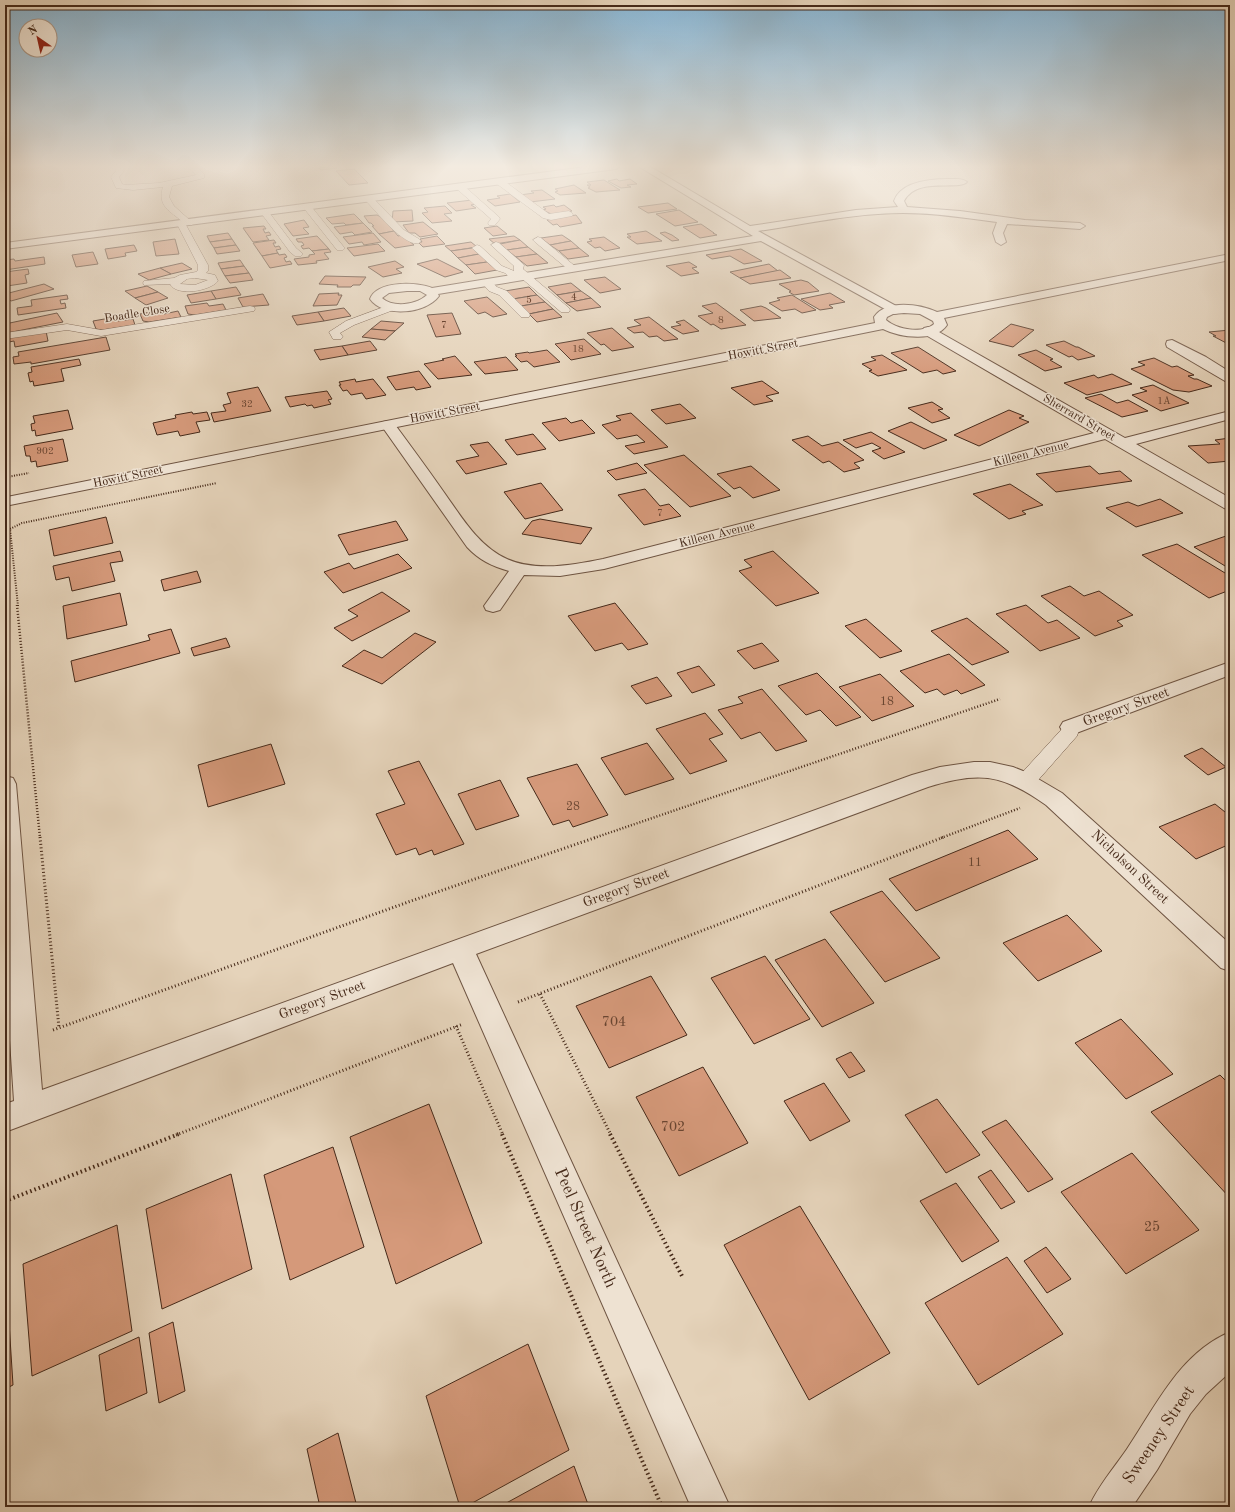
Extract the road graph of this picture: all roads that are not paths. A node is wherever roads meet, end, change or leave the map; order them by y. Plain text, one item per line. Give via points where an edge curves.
1 (79, 237) edge
2 (191, 237) edge
3 (283, 237) edge
4 (331, 237) edge
5 (409, 237) edge
6 (999, 237) edge
7 (763, 238) joint
8 (538, 240) dead end
9 (416, 241) dead end
10 (1000, 242) dead end
11 (496, 245) dead end
12 (5, 246) edge
13 (340, 248) dead end
14 (477, 248) dead end
15 (298, 254) dead end
16 (1230, 257) edge
17 (573, 269) junction
18 (199, 275) junction
19 (521, 277) junction
20 (176, 281) junction
21 (148, 283) dead end
22 (487, 283) junction
23 (431, 292) junction
24 (392, 307) junction
25 (250, 309) dead end
26 (565, 310) dead end
27 (894, 310) junction
28 (525, 315) dead end
29 (935, 316) junction
30 (884, 325) junction
31 (928, 331) junction
32 (5, 336) edge
33 (337, 337) dead end
34 (1172, 344) dead end
35 (1230, 378) edge
36 (1230, 415) edge
37 (388, 425) junction
38 (1106, 434) junction
39 (1123, 443) junction
40 (6, 503) edge
41 (1230, 505) edge
42 (520, 568) junction
43 (493, 606) dead end
44 (1230, 668) edge
45 (1071, 727) joint
46 (1026, 781) junction
47 (5, 784) edge
48 (460, 949) junction
49 (1230, 960) edge
50 (17, 1113) edge
51 (1230, 1350) edge
52 (711, 1507) edge
53 (1108, 1507) edge

1 - 12 street
2 - 18 lane via 204,265
3 - 15 lane
4 - 13 lane
5 - 9 lane
6 - 10 street
7 - 17 street
7 - 27 street
8 - 17 lane
11 - 19 lane via 519,265
14 - 19 lane via 499,268
16 - 29 street
17 - 19 street
18 - 20 lane
18 - 20 lane via 210,277 213,281 204,286 191,288 178,287 175,285
19 - 22 street
19 - 26 lane
20 - 21 lane
22 - 23 street
22 - 28 lane via 502,293
23 - 24 street via 433,296 423,304
23 - 24 street via 422,288 403,287 386,290 377,296 379,303
24 - 33 lane via 350,323 334,332
25 - 32 lane, Boadle Close via 101,332 67,327
27 - 29 street via 914,310
27 - 30 street via 881,315 880,319
29 - 31 street via 941,321 941,325
30 - 31 street via 904,331
30 - 37 street, Howitt Street
31 - 38 street, Sherrard Street
34 - 35 street
36 - 39 street
37 - 40 street, Howitt Street
37 - 42 street, Killeen Avenue via 477,548 495,560
38 - 39 street, Sherrard Street
38 - 42 street, Killeen Avenue via 578,570 542,571
39 - 41 street, Sherrard Street
42 - 43 street
44 - 45 street, Gregory Street
45 - 46 lane, Gregory Street via 1070,732
46 - 48 street, Gregory Street via 1006,772 990,769 972,768 941,774
46 - 49 street, Nicholson Street via 1051,796
47 - 50 street
48 - 50 street, Gregory Street
48 - 52 street, Peel Street North
51 - 53 street, Sweeney Street via 1213,1362 1183,1394 1139,1464

